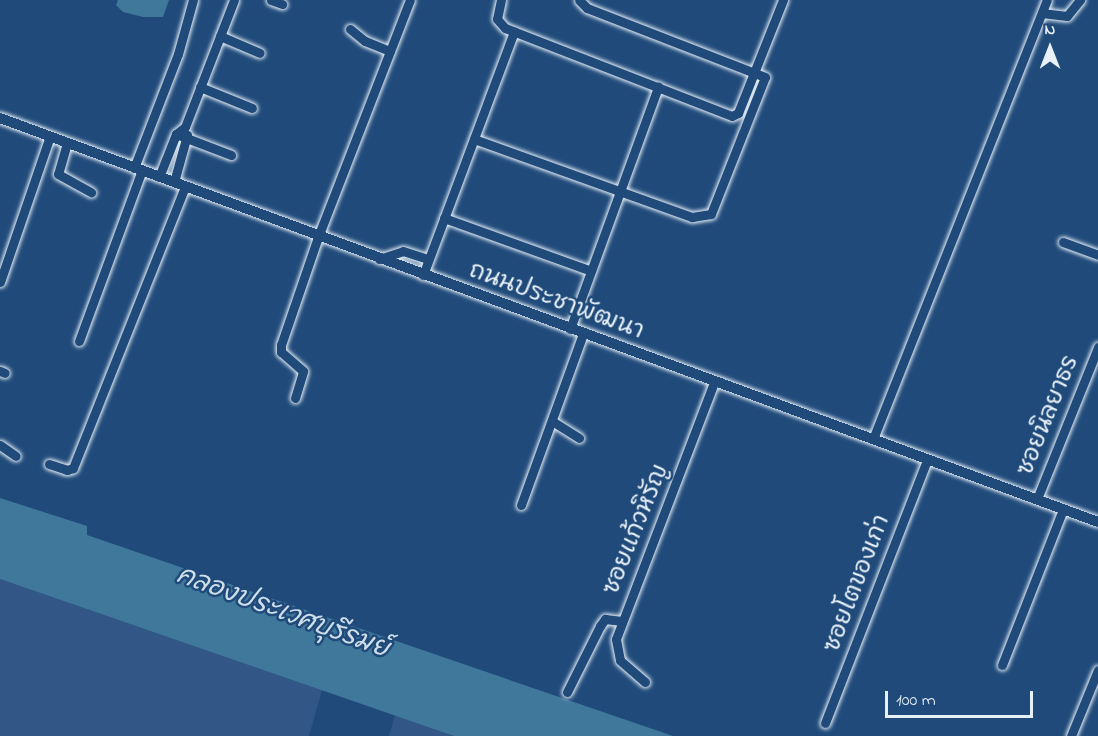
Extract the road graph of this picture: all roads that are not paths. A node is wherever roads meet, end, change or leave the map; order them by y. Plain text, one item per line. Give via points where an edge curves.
1 (194, 0) edge
2 (234, 0) edge
3 (272, 0) edge
4 (410, 0) edge
5 (501, 0) edge
6 (579, 0) edge
7 (783, 0) edge
8 (1047, 0) edge
9 (1080, 0) edge
10 (282, 4) dead end
11 (1042, 13) junction
12 (350, 29) dead end
13 (514, 31) junction
14 (220, 36) junction
15 (390, 51) junction
16 (260, 53) dead end
17 (755, 72) junction
18 (200, 87) junction
19 (658, 87) junction
20 (252, 108) dead end
21 (0, 118) edge
22 (185, 127) junction
23 (176, 134) junction
24 (50, 136) junction
25 (188, 138) junction
26 (474, 139) junction
27 (67, 143) junction
28 (231, 155) dead end
29 (138, 169) junction
30 (159, 177) junction
31 (174, 182) junction
32 (185, 186) junction
33 (620, 191) junction
34 (91, 192) dead end
35 (444, 218) junction
36 (318, 237) junction
37 (1064, 242) dead end
38 (1098, 255) edge
39 (379, 259) junction
40 (428, 259) junction
41 (591, 271) junction
42 (423, 275) junction
43 (0, 282) edge
44 (570, 329) junction
45 (583, 334) junction
46 (79, 341) dead end
47 (1098, 347) edge
48 (714, 383) junction
49 (295, 398) dead end
50 (552, 421) junction
51 (579, 438) dead end
52 (873, 439) junction
53 (0, 445) edge
54 (16, 456) dead end
55 (927, 460) junction
56 (49, 464) dead end
57 (1037, 499) junction
58 (521, 504) dead end
59 (1064, 509) junction
60 (1098, 522) edge
61 (622, 621) junction
62 (1002, 665) dead end
63 (1098, 670) edge
64 (645, 682) dead end
65 (567, 692) dead end
66 (825, 723) dead end
67 (1071, 736) edge

1 - 29 street
2 - 14 street
3 - 10 street
4 - 15 street
5 - 13 street via 499,24
6 - 17 street via 587,8
7 - 17 street
8 - 11 street
9 - 11 street via 1067,16
11 - 52 street
12 - 15 street via 365,41
13 - 19 street
13 - 26 street
14 - 16 street
14 - 18 street
15 - 36 street
17 - 19 street via 738,112 732,116
17 - 33 street via 765,77 765,83 711,214 692,217
18 - 20 street
18 - 22 street
19 - 33 street
21 - 24 street, ถนนประชาพัฒนา
22 - 23 street
22 - 25 street
23 - 25 street
23 - 30 street
24 - 27 street, ถนนประชาพัฒนา
24 - 43 street
25 - 28 street
25 - 31 street
26 - 33 street
26 - 35 street
27 - 29 street, ถนนประชาพัฒนา
27 - 34 street via 58,174
29 - 30 street, ถนนประชาพัฒนา
29 - 46 street
30 - 31 street, ถนนประชาพัฒนา
31 - 32 street, ถนนประชาพัฒนา
32 - 36 street, ถนนประชาพัฒนา
32 - 56 street via 73,468
33 - 41 street
35 - 40 street
35 - 41 street
36 - 39 street, ถนนประชาพัฒนา
36 - 49 street via 281,345 281,352 301,365 303,371
37 - 38 street
39 - 40 street via 403,251
39 - 42 street, ถนนประชาพัฒนา
40 - 42 street
41 - 44 street
42 - 44 street, ถนนประชาพัฒนา
44 - 45 street, ถนนประชาพัฒนา
45 - 48 street, ถนนประชาพัฒนา
45 - 50 street
47 - 57 street, ซอยนิลยาธร
48 - 52 street, ถนนประชาพัฒนา
48 - 61 street, ซอยแก้วหิรัญ
50 - 51 street
50 - 58 street
52 - 55 street, ถนนประชาพัฒนา
53 - 54 street
55 - 57 street, ถนนประชาพัฒนา
55 - 66 street, ซอยโตของเก่า
57 - 59 street, ถนนประชาพัฒนา
59 - 60 street, ถนนประชาพัฒนา
59 - 62 street
61 - 64 street, ซอยแก้วหิรัญ via 616,652 624,665
61 - 65 street via 605,619
63 - 67 street

